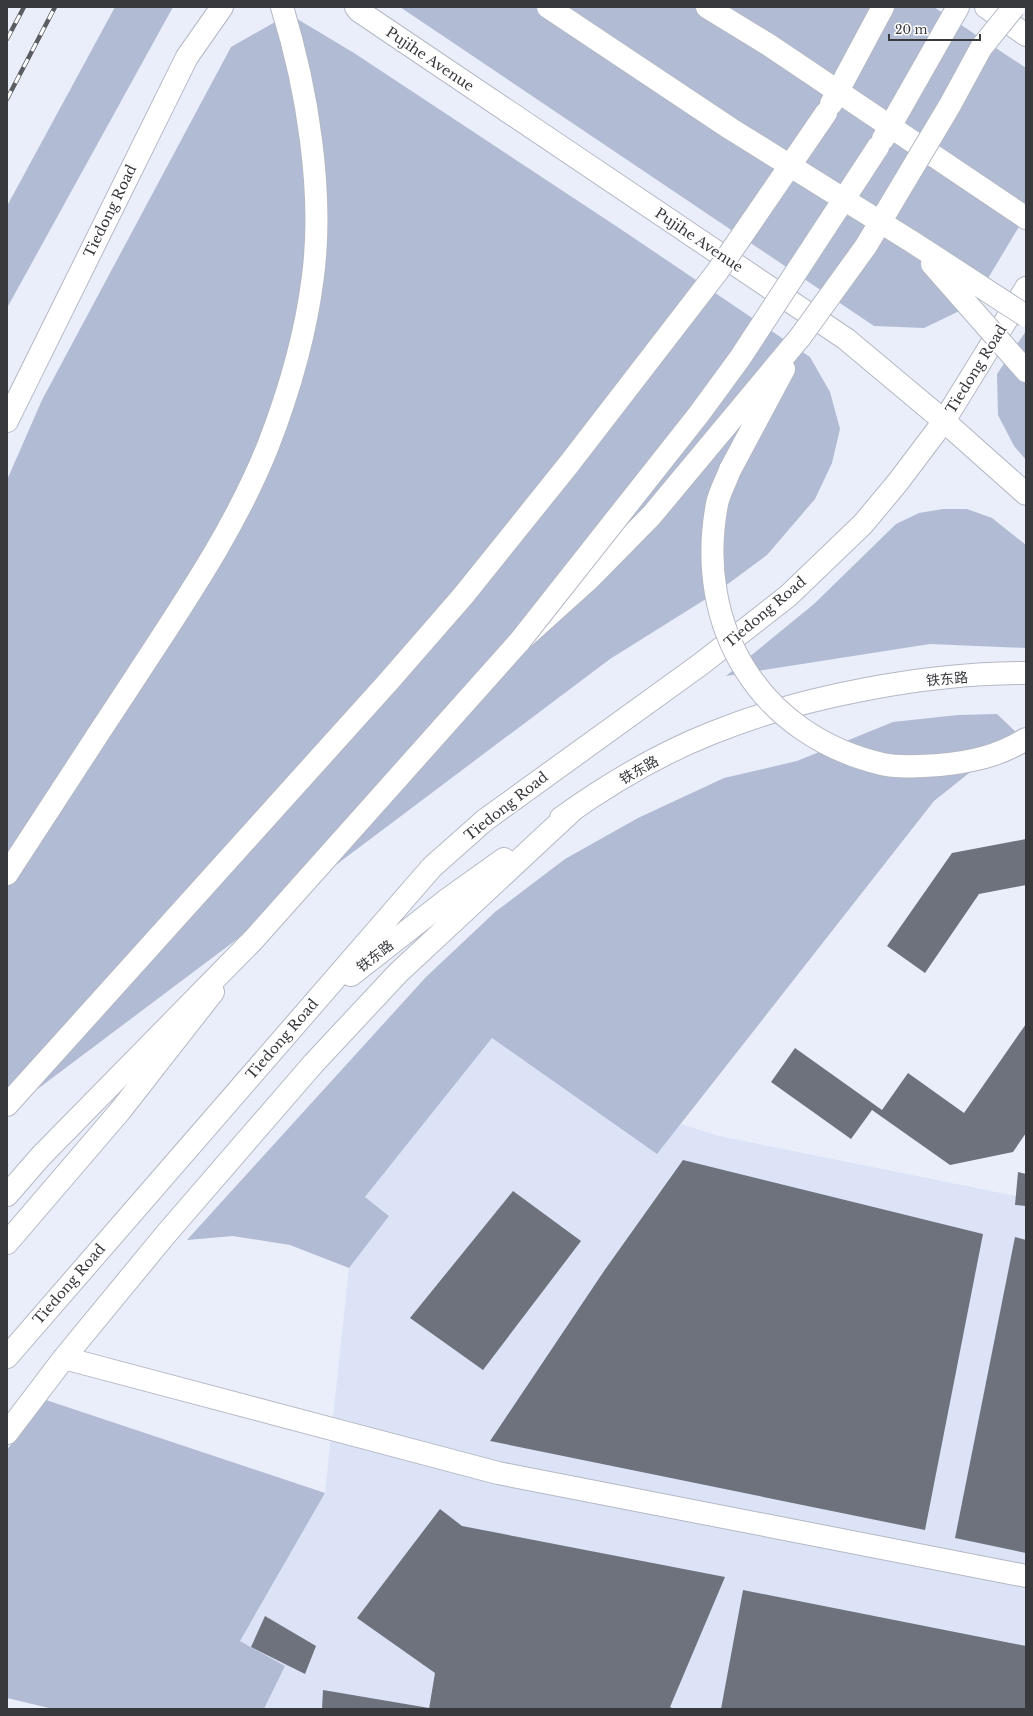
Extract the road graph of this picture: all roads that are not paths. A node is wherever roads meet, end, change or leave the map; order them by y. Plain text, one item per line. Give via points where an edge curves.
1 (222, 7) edge
2 (282, 7) edge
3 (356, 7) edge
4 (548, 7) edge
5 (707, 7) edge
6 (729, 7) edge
7 (884, 7) edge
8 (958, 7) edge
9 (986, 7) edge
10 (998, 7) edge
11 (1014, 7) edge
12 (1026, 34) edge
13 (769, 45) junction
14 (981, 48) junction
15 (980, 186) junction
16 (1026, 203) edge
17 (1026, 218) edge
18 (914, 243) junction
19 (1026, 288) edge
20 (1026, 316) edge
21 (801, 336) junction
22 (1026, 371) edge
23 (7, 421) edge
24 (944, 421) junction
25 (1026, 494) edge
26 (519, 642) junction
27 (1026, 673) edge
28 (1026, 739) edge
29 (573, 810) junction
30 (7, 874) edge
31 (254, 939) junction
32 (312, 1005) junction
33 (7, 1105) edge
34 (7, 1195) edge
35 (7, 1243) edge
36 (7, 1357) edge
37 (64, 1358) junction
38 (7, 1433) edge
39 (1026, 1576) edge

1 - 23 main road, Tiedong Road via 187,57
2 - 30 main road via 302,87 314,167 316,232 309,304 285,395 268,447 248,491 194,587
3 - 24 main road, Pujihe Avenue via 846,340
4 - 18 main road, bridge via 731,129
5 - 13 main road
6 - 13 main road
7 - 33 main road, bridge via 826,113 717,272 569,464 463,596 389,681
8 - 26 main road, bridge via 878,147 740,358 700,414
9 - 12 main road
10 - 14 main road, bridge
11 - 14 main road, bridge
13 - 15 main road
14 - 21 main road, bridge via 866,246
15 - 16 main road
15 - 17 main road
18 - 20 main road, bridge
18 - 22 main road, bridge
19 - 24 main road, Tiedong Road
21 - 26 main road, bridge via 651,516 590,578
21 - 28 main road, bridge via 730,470 717,502 711,551 713,578 731,645 744,670 788,718 814,736 836,749 883,764 911,766 961,763 989,758
24 - 25 main road, Pujihe Avenue
24 - 32 main road, Tiedong Road via 863,524 788,596 701,664 485,820 432,867
26 - 31 main road
27 - 29 main road, 铁东路 via 917,682 838,695 765,714 711,733 650,762
29 - 32 main road, 铁东路 via 448,899
29 - 37 main road via 398,973 313,1064 166,1234
31 - 34 main road via 41,1156
31 - 35 main road via 120,1111
32 - 36 main road, Tiedong Road
37 - 38 main road
37 - 39 main road via 498,1473

